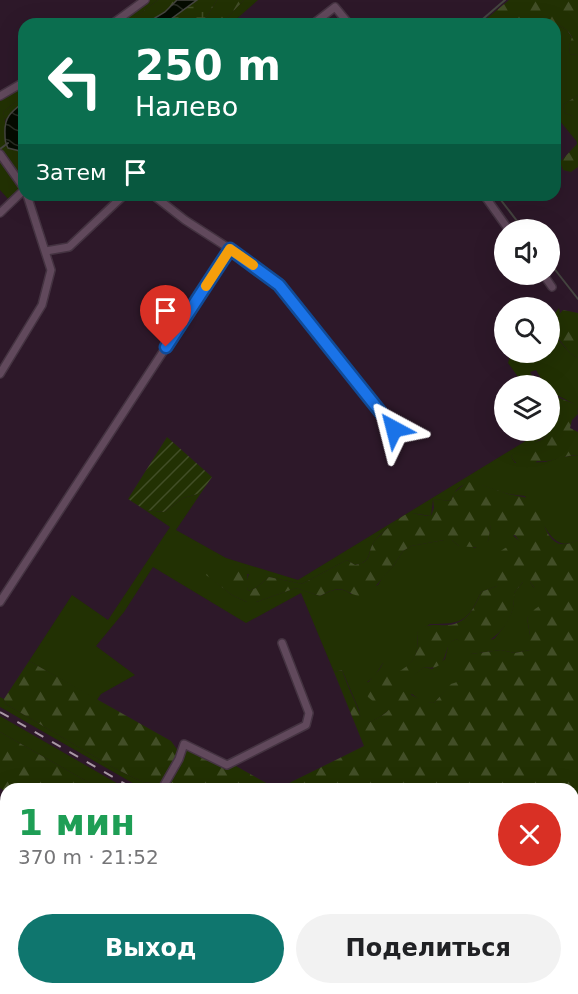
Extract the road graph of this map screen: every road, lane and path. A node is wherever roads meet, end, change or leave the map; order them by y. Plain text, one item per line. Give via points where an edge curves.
1 (145, 0) edge
2 (120, 18) edge
3 (321, 18) edge
4 (344, 18) edge
5 (18, 86) edge
6 (0, 96) edge
7 (0, 154) edge
8 (18, 180) edge
9 (18, 195) edge
10 (29, 201) edge
11 (118, 201) edge
12 (161, 201) edge
13 (488, 201) edge
14 (0, 213) edge
15 (501, 219) edge
16 (230, 249) junction
17 (46, 251) junction
18 (0, 375) edge
19 (394, 429) dead end
20 (0, 602) edge
21 (282, 643) dead end
22 (165, 783) edge

1 - 2 street
3 - 4 street via 335,7
5 - 6 street
7 - 8 street
9 - 14 street
10 - 17 street
11 - 17 street via 69,248
12 - 16 street
13 - 15 street
16 - 19 street via 279,285
16 - 20 street
17 - 18 street via 51,270 42,305
21 - 22 street via 309,713 306,725 227,765 184,744

